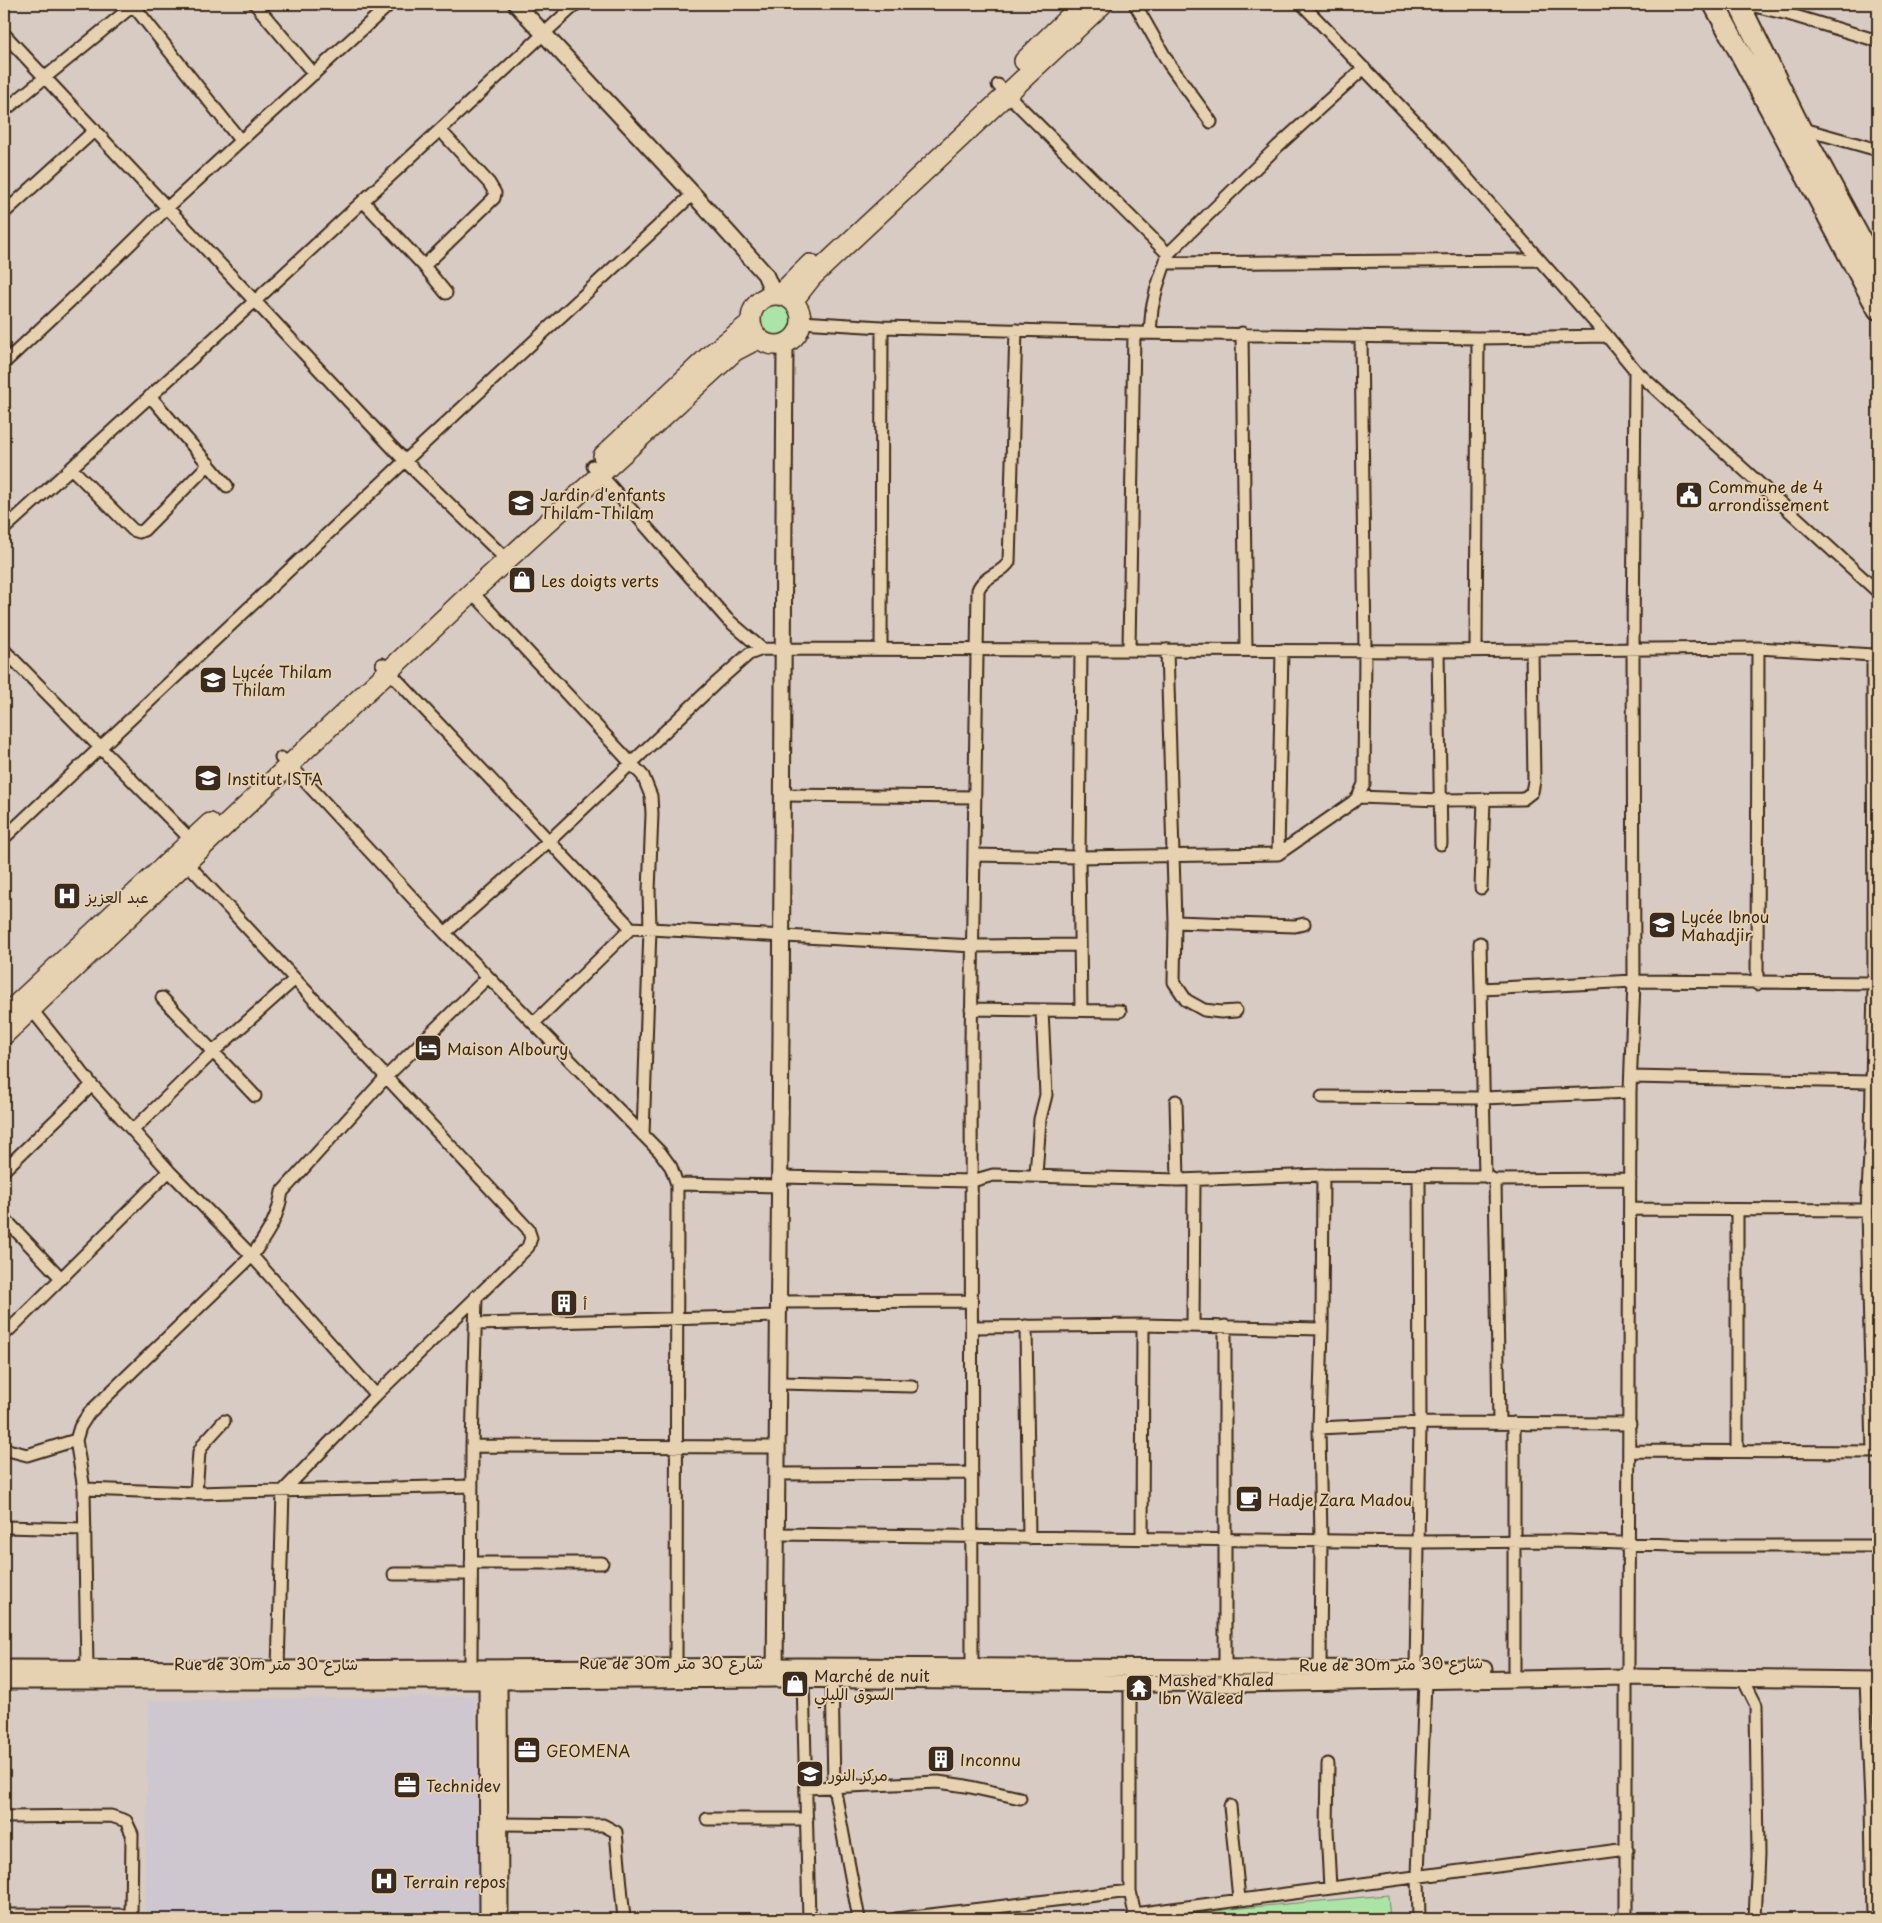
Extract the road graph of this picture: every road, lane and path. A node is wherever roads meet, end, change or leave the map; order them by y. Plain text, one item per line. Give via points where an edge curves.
1 (134, 4) edge
2 (255, 4) edge
3 (390, 4) edge
4 (516, 4) edge
5 (576, 4) edge
6 (1082, 4) edge
7 (1103, 4) edge
8 (1135, 4) edge
9 (1302, 4) edge
10 (1714, 4) edge
11 (1739, 4) edge
12 (1746, 4) edge
13 (4, 34) edge
14 (543, 34) junction
15 (1878, 41) edge
16 (1364, 68) junction
17 (314, 74) junction
18 (46, 77) junction
19 (1002, 90) junction
20 (4, 111) edge
21 (1211, 122) dead end
22 (1800, 128) junction
23 (95, 130) junction
24 (440, 130) junction
25 (240, 140) junction
26 (1878, 150) edge
27 (693, 194) junction
28 (363, 201) junction
29 (167, 208) junction
30 (4, 213) edge
31 (1168, 254) junction
32 (1540, 260) junction
33 (1876, 265) edge
34 (424, 266) junction
35 (446, 294) dead end
36 (782, 297) junction
37 (255, 302) junction
38 (1878, 309) edge
39 (801, 322) junction
40 (882, 327) junction
41 (1016, 330) junction
42 (754, 331) junction
43 (1150, 332) junction
44 (1134, 333) junction
45 (1242, 334) junction
46 (1361, 336) junction
47 (1607, 336) junction
48 (1478, 338) junction
49 (785, 344) junction
50 (4, 364) edge
51 (1635, 370) junction
52 (150, 396) junction
53 (405, 461) junction
54 (209, 464) junction
55 (71, 468) junction
56 (597, 470) junction
57 (227, 486) dead end
58 (4, 529) edge
59 (504, 556) junction
60 (472, 592) junction
61 (1878, 592) edge
62 (1758, 648) junction
63 (762, 649) junction
64 (880, 649) junction
65 (1633, 649) junction
66 (4, 650) edge
67 (782, 650) junction
68 (1081, 650) junction
69 (1129, 650) junction
70 (1167, 650) junction
71 (1246, 650) junction
72 (1282, 650) junction
73 (1365, 650) junction
74 (1476, 650) junction
75 (1532, 650) junction
76 (977, 651) junction
77 (1438, 651) junction
78 (1875, 653) edge
79 (4, 662) edge
80 (17, 663) junction
81 (385, 667) junction
82 (101, 748) junction
83 (285, 761) junction
84 (632, 763) junction
85 (782, 795) junction
86 (975, 797) junction
87 (1358, 797) junction
88 (1484, 799) junction
89 (1440, 800) junction
90 (6, 831) edge
91 (548, 842) junction
92 (1441, 844) dead end
93 (195, 845) junction
94 (1278, 854) junction
95 (974, 855) junction
96 (1172, 856) junction
97 (1079, 857) junction
98 (182, 858) junction
99 (1481, 888) dead end
100 (1175, 922) junction
101 (1304, 924) dead end
102 (631, 928) junction
103 (650, 929) junction
104 (445, 933) junction
105 (781, 936) junction
106 (1480, 943) dead end
107 (1080, 945) junction
108 (974, 946) junction
109 (488, 977) junction
110 (295, 978) junction
111 (1634, 981) junction
112 (1874, 983) junction
113 (1757, 984) junction
114 (1482, 989) junction
115 (162, 998) dead end
116 (27, 1003) junction
117 (971, 1009) junction
118 (1042, 1010) junction
119 (1081, 1010) junction
120 (1120, 1011) dead end
121 (1236, 1011) dead end
122 (4, 1016) edge
123 (534, 1023) junction
124 (4, 1035) edge
125 (213, 1052) junction
126 (387, 1076) junction
127 (1631, 1077) junction
128 (1871, 1082) junction
129 (92, 1085) junction
130 (1630, 1092) junction
131 (255, 1096) dead end
132 (1322, 1097) dead end
133 (1483, 1098) junction
134 (1176, 1101) dead end
135 (133, 1130) junction
136 (643, 1135) junction
137 (1875, 1137) edge
138 (4, 1170) edge
139 (169, 1171) junction
140 (1036, 1175) junction
141 (1323, 1175) junction
142 (1419, 1176) junction
143 (1490, 1178) junction
144 (1630, 1179) junction
145 (1178, 1180) junction
146 (1194, 1180) junction
147 (780, 1181) junction
148 (972, 1181) junction
149 (677, 1184) junction
150 (1635, 1210) junction
151 (1738, 1210) junction
152 (1867, 1210) junction
153 (4, 1218) edge
154 (252, 1256) junction
155 (60, 1278) junction
156 (476, 1296) junction
157 (972, 1301) junction
158 (779, 1309) junction
159 (676, 1318) junction
160 (475, 1324) junction
161 (1143, 1325) junction
162 (972, 1326) junction
163 (1026, 1326) junction
164 (1193, 1326) junction
165 (1225, 1326) junction
166 (1322, 1329) junction
167 (4, 1335) edge
168 (779, 1383) junction
169 (912, 1386) dead end
170 (376, 1395) junction
171 (224, 1421) dead end
172 (1420, 1423) junction
173 (1499, 1423) junction
174 (1514, 1423) junction
175 (1630, 1424) junction
176 (1318, 1428) junction
177 (76, 1440) junction
178 (472, 1446) junction
179 (676, 1447) junction
180 (778, 1447) junction
181 (4, 1449) edge
182 (1737, 1451) junction
183 (1630, 1452) junction
184 (1876, 1452) edge
185 (972, 1473) junction
186 (778, 1474) junction
187 (472, 1486) junction
188 (84, 1490) junction
189 (283, 1491) junction
190 (196, 1493) junction
191 (4, 1527) edge
192 (85, 1529) junction
193 (778, 1534) junction
194 (972, 1537) junction
195 (1029, 1538) junction
196 (1142, 1539) junction
197 (1224, 1540) junction
198 (1320, 1540) junction
199 (1513, 1541) junction
200 (1418, 1542) junction
201 (1628, 1543) junction
202 (1878, 1546) edge
203 (602, 1564) dead end
204 (471, 1569) junction
205 (394, 1574) dead end
206 (676, 1666) junction
207 (472, 1667) junction
208 (4, 1668) edge
209 (87, 1668) junction
210 (972, 1668) junction
211 (278, 1669) junction
212 (1224, 1669) junction
213 (1320, 1669) junction
214 (1514, 1669) junction
215 (1878, 1671) edge
216 (775, 1673) junction
217 (832, 1673) junction
218 (1627, 1673) junction
219 (493, 1674) junction
220 (1420, 1674) junction
221 (1130, 1676) junction
222 (1743, 1679) junction
223 (803, 1680) junction
224 (1872, 1680) edge
225 (4, 1681) edge
226 (1328, 1764) dead end
227 (834, 1787) junction
228 (806, 1788) junction
229 (1020, 1798) dead end
230 (1875, 1804) edge
231 (1230, 1806) dead end
232 (4, 1817) edge
233 (706, 1818) dead end
234 (807, 1819) junction
235 (499, 1824) junction
236 (1627, 1849) junction
237 (1418, 1876) junction
238 (1330, 1888) junction
239 (1130, 1891) junction
240 (1239, 1899) junction
241 (4, 1915) edge
242 (1135, 1916) edge
243 (131, 1917) edge
244 (488, 1919) edge
245 (500, 1919) edge
246 (624, 1919) edge
247 (809, 1919) edge
248 (860, 1919) edge
249 (896, 1919) edge
250 (1419, 1919) edge
251 (1626, 1919) edge
252 (1755, 1919) edge
253 (1873, 1919) edge

1 - 18 street
1 - 25 street
2 - 17 street
3 - 17 street
4 - 14 street
5 - 14 street
6 - 19 main road
7 - 19 main road
8 - 21 street via 1169,64
9 - 16 street
10 - 38 highway
11 - 22 highway
12 - 15 street
13 - 18 street
14 - 24 street
14 - 27 street
16 - 31 street via 1278,146
16 - 32 street
17 - 25 street
18 - 20 street
18 - 23 street
19 - 31 street
19 - 36 main road
22 - 26 street
22 - 33 highway
23 - 29 street
23 - 30 street
24 - 28 street
24 - 34 street via 495,193 494,198
25 - 29 street
27 - 36 street
27 - 53 street
28 - 34 street
28 - 37 street
29 - 37 street
29 - 50 street
31 - 32 street via 1169,263 1177,264
31 - 43 street via 1157,287
32 - 47 street
34 - 35 street
36 - 39 main road via 800,311
36 - 42 main road via 766,297 754,307 751,315
37 - 52 street
37 - 53 street
39 - 40 street
39 - 49 main road via 796,336
40 - 41 street
40 - 64 street
41 - 44 street
41 - 76 street via 1009,562 982,583 978,590
42 - 49 main road via 771,345
42 - 56 main road
43 - 44 street
43 - 45 street
44 - 69 street
45 - 46 street
45 - 71 street
46 - 48 street
46 - 73 street
47 - 48 street
47 - 51 street
48 - 74 street
49 - 67 street
51 - 61 street
51 - 65 street
52 - 54 street
52 - 55 street
53 - 59 street
53 - 82 street
54 - 55 street via 139,532 133,530
54 - 57 street
55 - 58 street
56 - 59 main road
56 - 63 street via 727,619
59 - 60 main road
59 - 81 main road
60 - 81 main road
60 - 84 street
62 - 65 street
62 - 78 street
62 - 113 street
63 - 67 street
63 - 84 street via 749,654
64 - 67 street
64 - 76 street
65 - 75 street
65 - 111 street
66 - 80 street
67 - 85 street
68 - 69 street
68 - 76 street
68 - 97 street
69 - 70 street
70 - 71 street
70 - 96 street
71 - 72 street
72 - 73 street
72 - 94 street
73 - 77 street
73 - 87 street via 1364,784
74 - 75 street
74 - 77 street
75 - 88 street via 1532,792 1523,799
76 - 86 street
77 - 89 street
78 - 112 street
79 - 80 street
80 - 82 street
81 - 83 main road
81 - 91 street
82 - 90 street
82 - 93 street
83 - 93 main road
83 - 104 street
84 - 91 street
84 - 103 street via 643,776 652,814
85 - 86 street
85 - 105 street
86 - 95 street
87 - 89 street
87 - 94 street
88 - 89 street
88 - 99 street
89 - 92 street
91 - 102 street
91 - 104 street
93 - 98 main road
94 - 96 street
95 - 97 street
95 - 108 street
96 - 97 street
96 - 100 street
97 - 107 street
98 - 110 street
98 - 116 main road
100 - 101 street
100 - 121 street via 1174,982 1186,1000 1204,1010
102 - 103 street
102 - 123 street
103 - 105 street
103 - 136 street
104 - 109 street
105 - 108 street
105 - 147 street
106 - 114 street
107 - 108 street
107 - 119 street
108 - 117 street
109 - 123 street
109 - 126 street
110 - 125 street
110 - 126 street
111 - 113 street
111 - 114 street
111 - 127 street
112 - 113 street
112 - 128 street
114 - 133 street
115 - 125 street
116 - 122 main road
116 - 124 main road
116 - 129 street
117 - 118 street
117 - 148 street
118 - 119 street
118 - 140 street via 1046,1096 1040,1119
119 - 120 street
123 - 136 street
125 - 131 street
125 - 135 street
126 - 154 street via 282,1192 278,1212
126 - 156 street via 528,1229 531,1238 528,1247
127 - 128 street
127 - 130 street
128 - 137 street
129 - 135 street
129 - 138 street
130 - 133 street
130 - 144 street
132 - 133 street
133 - 143 street
134 - 145 street
135 - 139 street
136 - 149 street via 672,1167
137 - 152 street
139 - 154 street
139 - 155 street
140 - 145 street
140 - 148 street via 992,1175
141 - 142 street
141 - 146 street
141 - 166 street
142 - 143 street
142 - 172 street
143 - 144 street
143 - 173 street
144 - 150 street
145 - 146 street
146 - 164 street
147 - 148 street
147 - 149 street
147 - 158 street
148 - 157 street
149 - 159 street
150 - 151 street
150 - 152 street
150 - 175 street
151 - 152 street
151 - 182 street
152 - 184 street
153 - 155 street
154 - 170 street
154 - 177 street via 88,1413
155 - 167 street
156 - 160 street
156 - 170 street
157 - 158 street
157 - 162 street
158 - 159 street
158 - 168 street
159 - 160 street
159 - 179 street
160 - 178 street
161 - 163 street
161 - 164 street
161 - 196 street
162 - 163 street
162 - 185 street
163 - 195 street
164 - 165 street
165 - 166 street
165 - 197 street
166 - 176 street
168 - 169 street
168 - 180 street
170 - 189 street
171 - 190 street via 199,1452
172 - 173 street
172 - 176 street
172 - 200 street
173 - 174 street
174 - 175 street
174 - 199 street
175 - 183 street
176 - 198 street
177 - 181 street via 27,1455
177 - 188 street
178 - 179 street
178 - 187 street
179 - 180 street
179 - 206 street
180 - 186 street
182 - 183 street
182 - 184 street
183 - 201 street
185 - 186 street
185 - 194 street
186 - 193 street
187 - 189 street
187 - 204 street
188 - 190 street
188 - 192 street
189 - 190 street
189 - 211 street
191 - 192 street
192 - 209 street
193 - 194 street
193 - 216 street
194 - 195 street
194 - 210 street
195 - 196 street
196 - 197 street
197 - 198 street
197 - 212 street
198 - 200 street
198 - 213 street
199 - 200 street
199 - 201 street
199 - 214 street
200 - 220 street
201 - 202 street
201 - 218 street
203 - 204 street
204 - 205 street
204 - 207 street
206 - 216 street, Rue de 30m شارع 30 متر
206 - 219 street, Rue de 30m شارع 30 متر
207 - 211 street, Rue de 30m شارع 30 متر
207 - 219 street, Rue de 30m شارع 30 متر
208 - 209 street, Rue de 30m شارع 30 متر
209 - 211 street, Rue de 30m شارع 30 متر
210 - 217 street, Rue de 30m شارع 30 متر
210 - 221 street, Rue de 30m شارع 30 متر
212 - 213 street, Rue de 30m شارع 30 متر
212 - 221 street, Rue de 30m شارع 30 متر
213 - 220 street, Rue de 30m شارع 30 متر
214 - 218 street, Rue de 30m شارع 30 متر
214 - 220 street, Rue de 30m شارع 30 متر
215 - 218 street, Rue de 30m شارع 30 متر
216 - 217 street, Rue de 30m شارع 30 متر
216 - 219 street, Rue de 30m شارع 30 متر
216 - 223 street, Rue de 30m شارع 30 متر
217 - 221 street, Rue de 30m شارع 30 متر
217 - 223 street, Rue de 30m شارع 30 متر
217 - 227 street
218 - 220 street, Rue de 30m شارع 30 متر
218 - 222 street, Rue de 30m شارع 30 متر
218 - 236 street
219 - 225 street, Rue de 30m شارع 30 متر
219 - 235 street
219 - 244 street
220 - 221 street, Rue de 30m شارع 30 متر via 1235,1684
220 - 237 street
221 - 239 street
222 - 224 street, Rue de 30m شارع 30 متر
222 - 252 street via 1756,1705 1758,1855
223 - 228 street
224 - 230 street
226 - 238 street
227 - 228 street
227 - 229 street via 938,1782
227 - 248 street
228 - 234 street
230 - 253 street
231 - 240 street
232 - 243 street via 112,1816 126,1821 132,1834
233 - 234 street
234 - 247 street
235 - 245 street
235 - 246 street via 603,1825 616,1832
236 - 237 street
236 - 251 street
237 - 238 street
237 - 250 street
238 - 240 street
239 - 242 street
239 - 249 street
240 - 242 street
241 - 243 street

